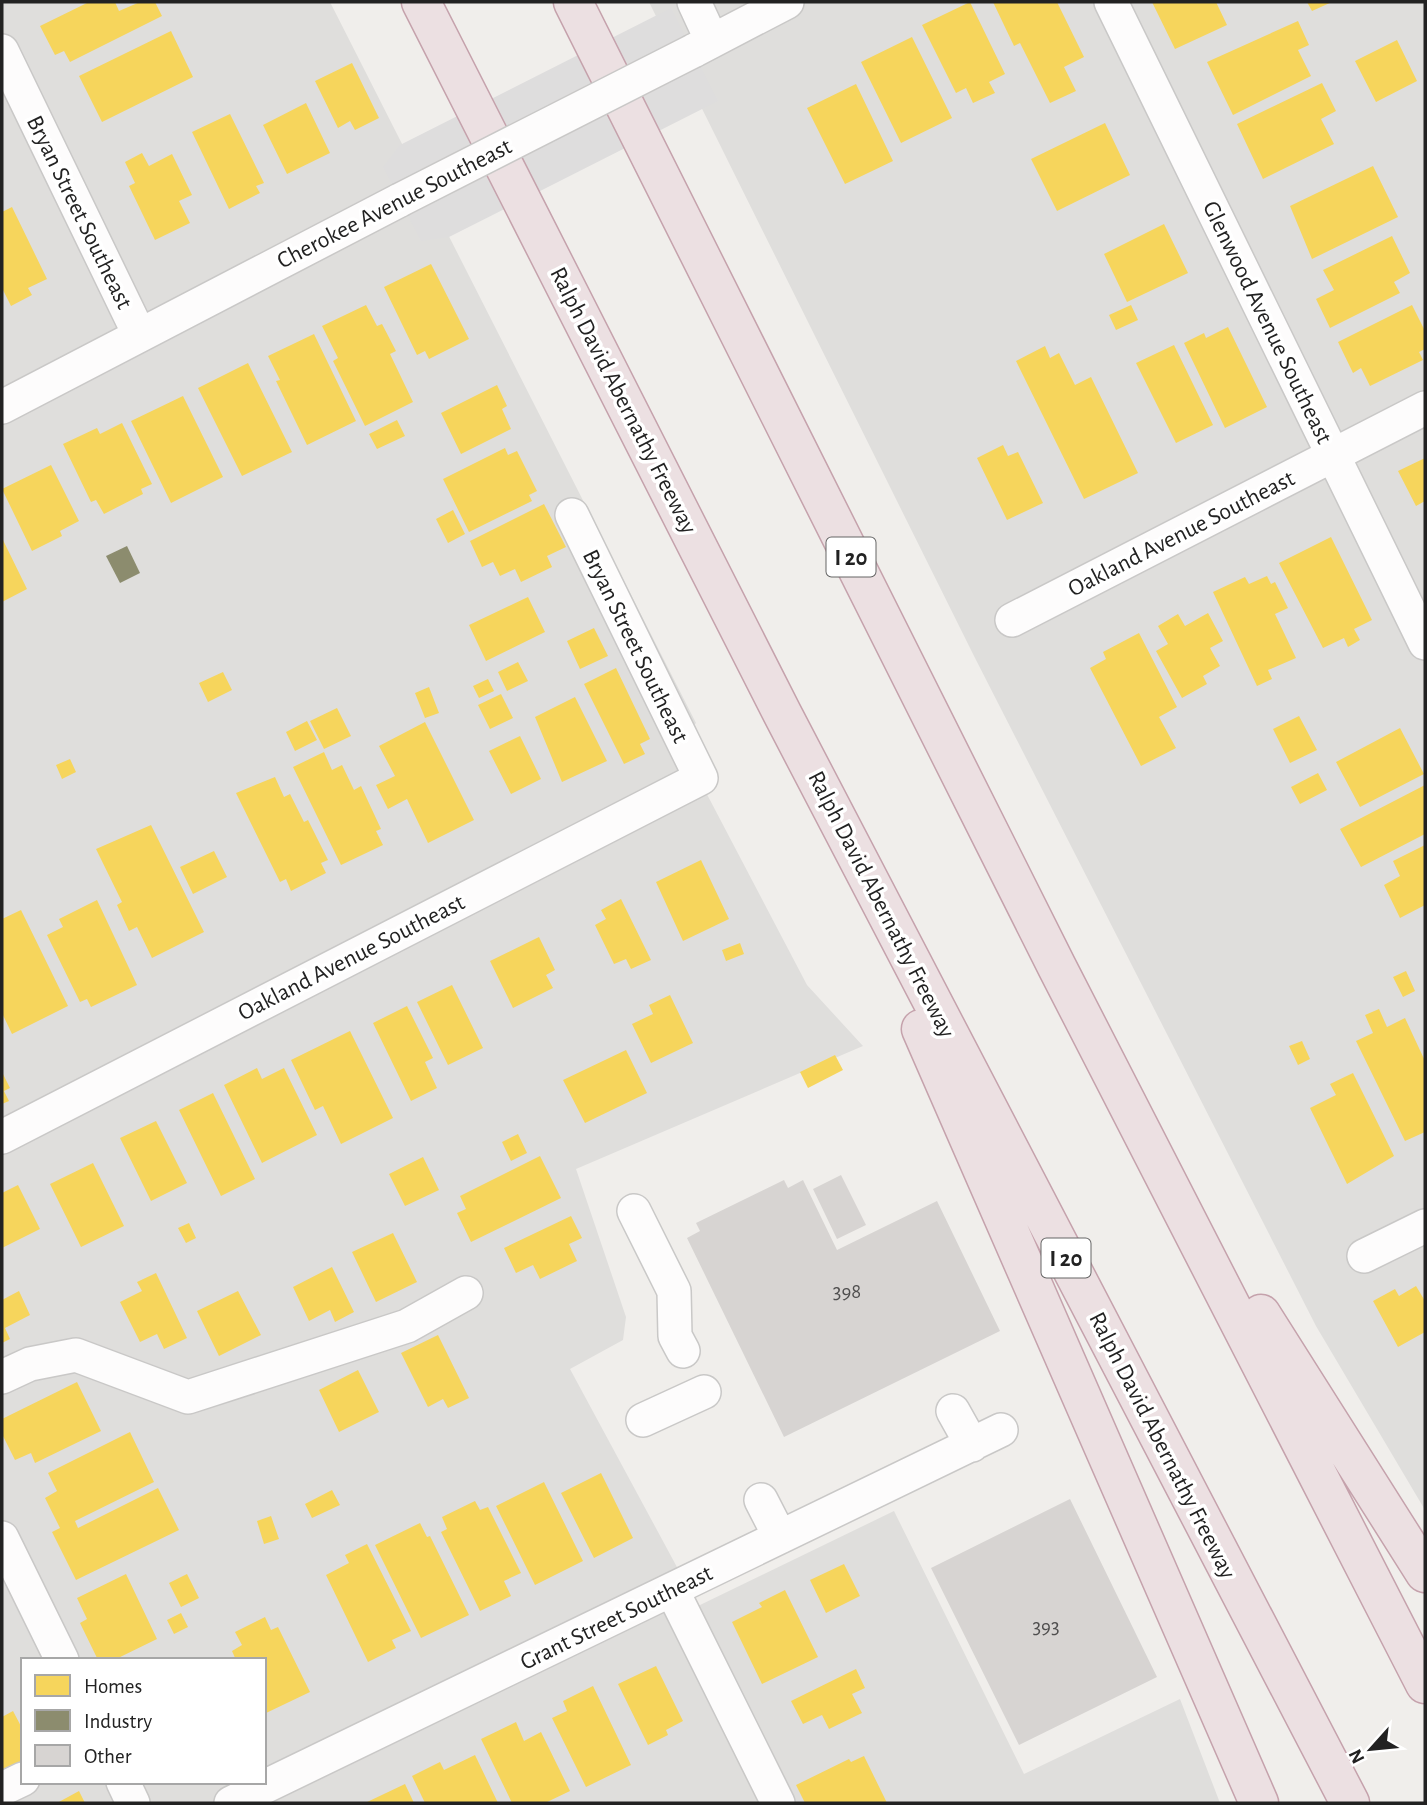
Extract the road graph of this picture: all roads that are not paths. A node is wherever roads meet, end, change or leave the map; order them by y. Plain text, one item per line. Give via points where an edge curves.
1 (421, 2) edge
2 (573, 2) edge
3 (694, 2) edge
4 (787, 2) edge
5 (1111, 2) edge
6 (703, 46) junction
7 (2, 51) edge
8 (139, 334) junction
9 (2, 407) edge
10 (1425, 408) edge
11 (1333, 455) junction
12 (572, 515) dead end
13 (1012, 620) dead end
14 (1425, 643) edge
15 (782, 713) junction
16 (701, 778) joint
17 (1132, 1111) junction
18 (2, 1137) edge
19 (634, 1211) dead end
20 (1425, 1226) edge
21 (1364, 1256) dead end
22 (466, 1293) dead end
23 (682, 1351) dead end
24 (2, 1377) edge
25 (704, 1392) dead end
26 (953, 1411) dead end
27 (643, 1420) dead end
28 (761, 1500) dead end
29 (780, 1537) junction
30 (2, 1538) edge
31 (1425, 1573) edge
32 (672, 1590) junction
33 (61, 1658) edge
34 (1425, 1684) edge
35 (21, 1780) edge
36 (124, 1784) edge
37 (2, 1789) edge
38 (133, 1803) edge
39 (231, 1803) edge
40 (778, 1803) edge
41 (1259, 1803) edge
42 (1350, 1803) edge

1 - 15 highway, Ralph David Abernathy Freeway / I 20
2 - 17 highway, I 20
3 - 6 street
4 - 6 street, Cherokee Avenue Southeast
5 - 11 street, Glenwood Avenue Southeast
6 - 8 street, Cherokee Avenue Southeast, bridge
7 - 8 street, Bryan Street Southeast
8 - 9 street, Cherokee Avenue Southeast
10 - 11 street, Oakland Avenue Southeast
11 - 13 street, Oakland Avenue Southeast
11 - 14 street, Glenwood Avenue Southeast
12 - 16 street, Bryan Street Southeast
15 - 41 highway
15 - 42 highway, Ralph David Abernathy Freeway / I 20
16 - 18 street, Oakland Avenue Southeast
17 - 31 highway
17 - 34 highway, I 20
19 - 23 street via 674,1291 675,1336
20 - 21 street
22 - 24 street via 407,1326 188,1397 76,1355 30,1364
25 - 27 street
26 - 29 street, Grant Street Southeast via 986,1438
28 - 29 street
29 - 32 street, Grant Street Southeast
30 - 33 street
32 - 39 street, Grant Street Southeast
32 - 40 street
35 - 37 street
36 - 38 street

